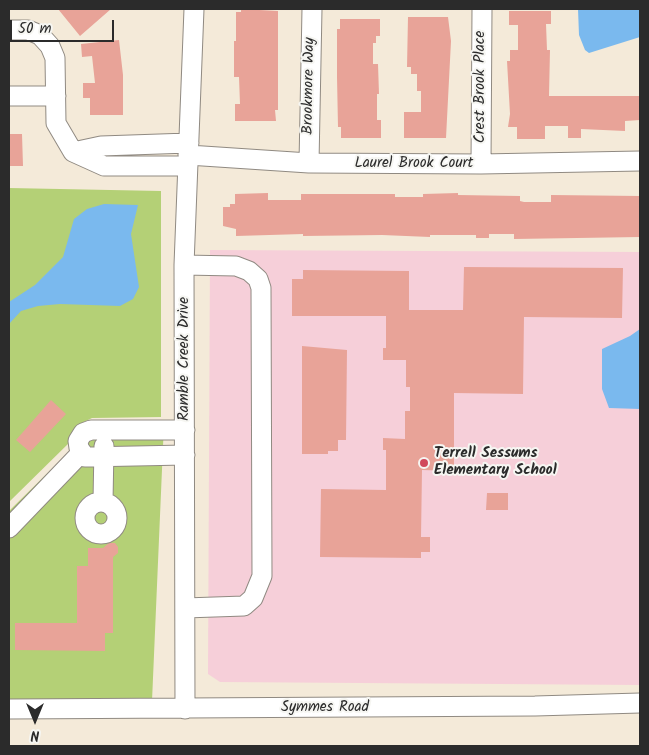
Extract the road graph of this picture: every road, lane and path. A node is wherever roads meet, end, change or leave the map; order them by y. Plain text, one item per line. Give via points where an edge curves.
1 (194, 9) edge
2 (312, 9) edge
3 (482, 9) edge
4 (9, 30) edge
5 (9, 96) edge
6 (56, 96) junction
7 (188, 154) junction
8 (640, 161) edge
9 (309, 164) junction
10 (481, 164) junction
11 (184, 266) junction
12 (104, 430) junction
13 (185, 430) junction
14 (82, 452) junction
15 (185, 455) junction
16 (104, 457) junction
17 (103, 502) dead end
18 (9, 528) edge
19 (185, 608) junction
20 (640, 703) edge
21 (9, 709) edge
22 (186, 709) junction

1 - 7 street, Ramble Creek Drive
2 - 9 street, Brookmore Way
3 - 10 street, Crest Brook Place
4 - 6 street, Laurel Brook Court via 28,30 40,35 50,46 55,58
5 - 6 street
6 - 7 street, Laurel Brook Court via 56,123 73,152 100,146
7 - 9 street, Laurel Brook Court
7 - 11 street, Ramble Creek Drive
8 - 10 street, Laurel Brook Court
9 - 10 street, Laurel Brook Court
11 - 13 street, Ramble Creek Drive
11 - 19 street via 236,266 249,271 258,279 261,288 262,556 259,587 254,598 244,606
12 - 13 street
12 - 14 street via 83,433 78,441
12 - 16 street
13 - 15 street, Ramble Creek Drive
14 - 16 street via 85,457
14 - 18 street
15 - 16 street
15 - 19 street, Ramble Creek Drive
16 - 17 street
19 - 22 street, Ramble Creek Drive
20 - 22 street, Symmes Road
21 - 22 street, Symmes Road

